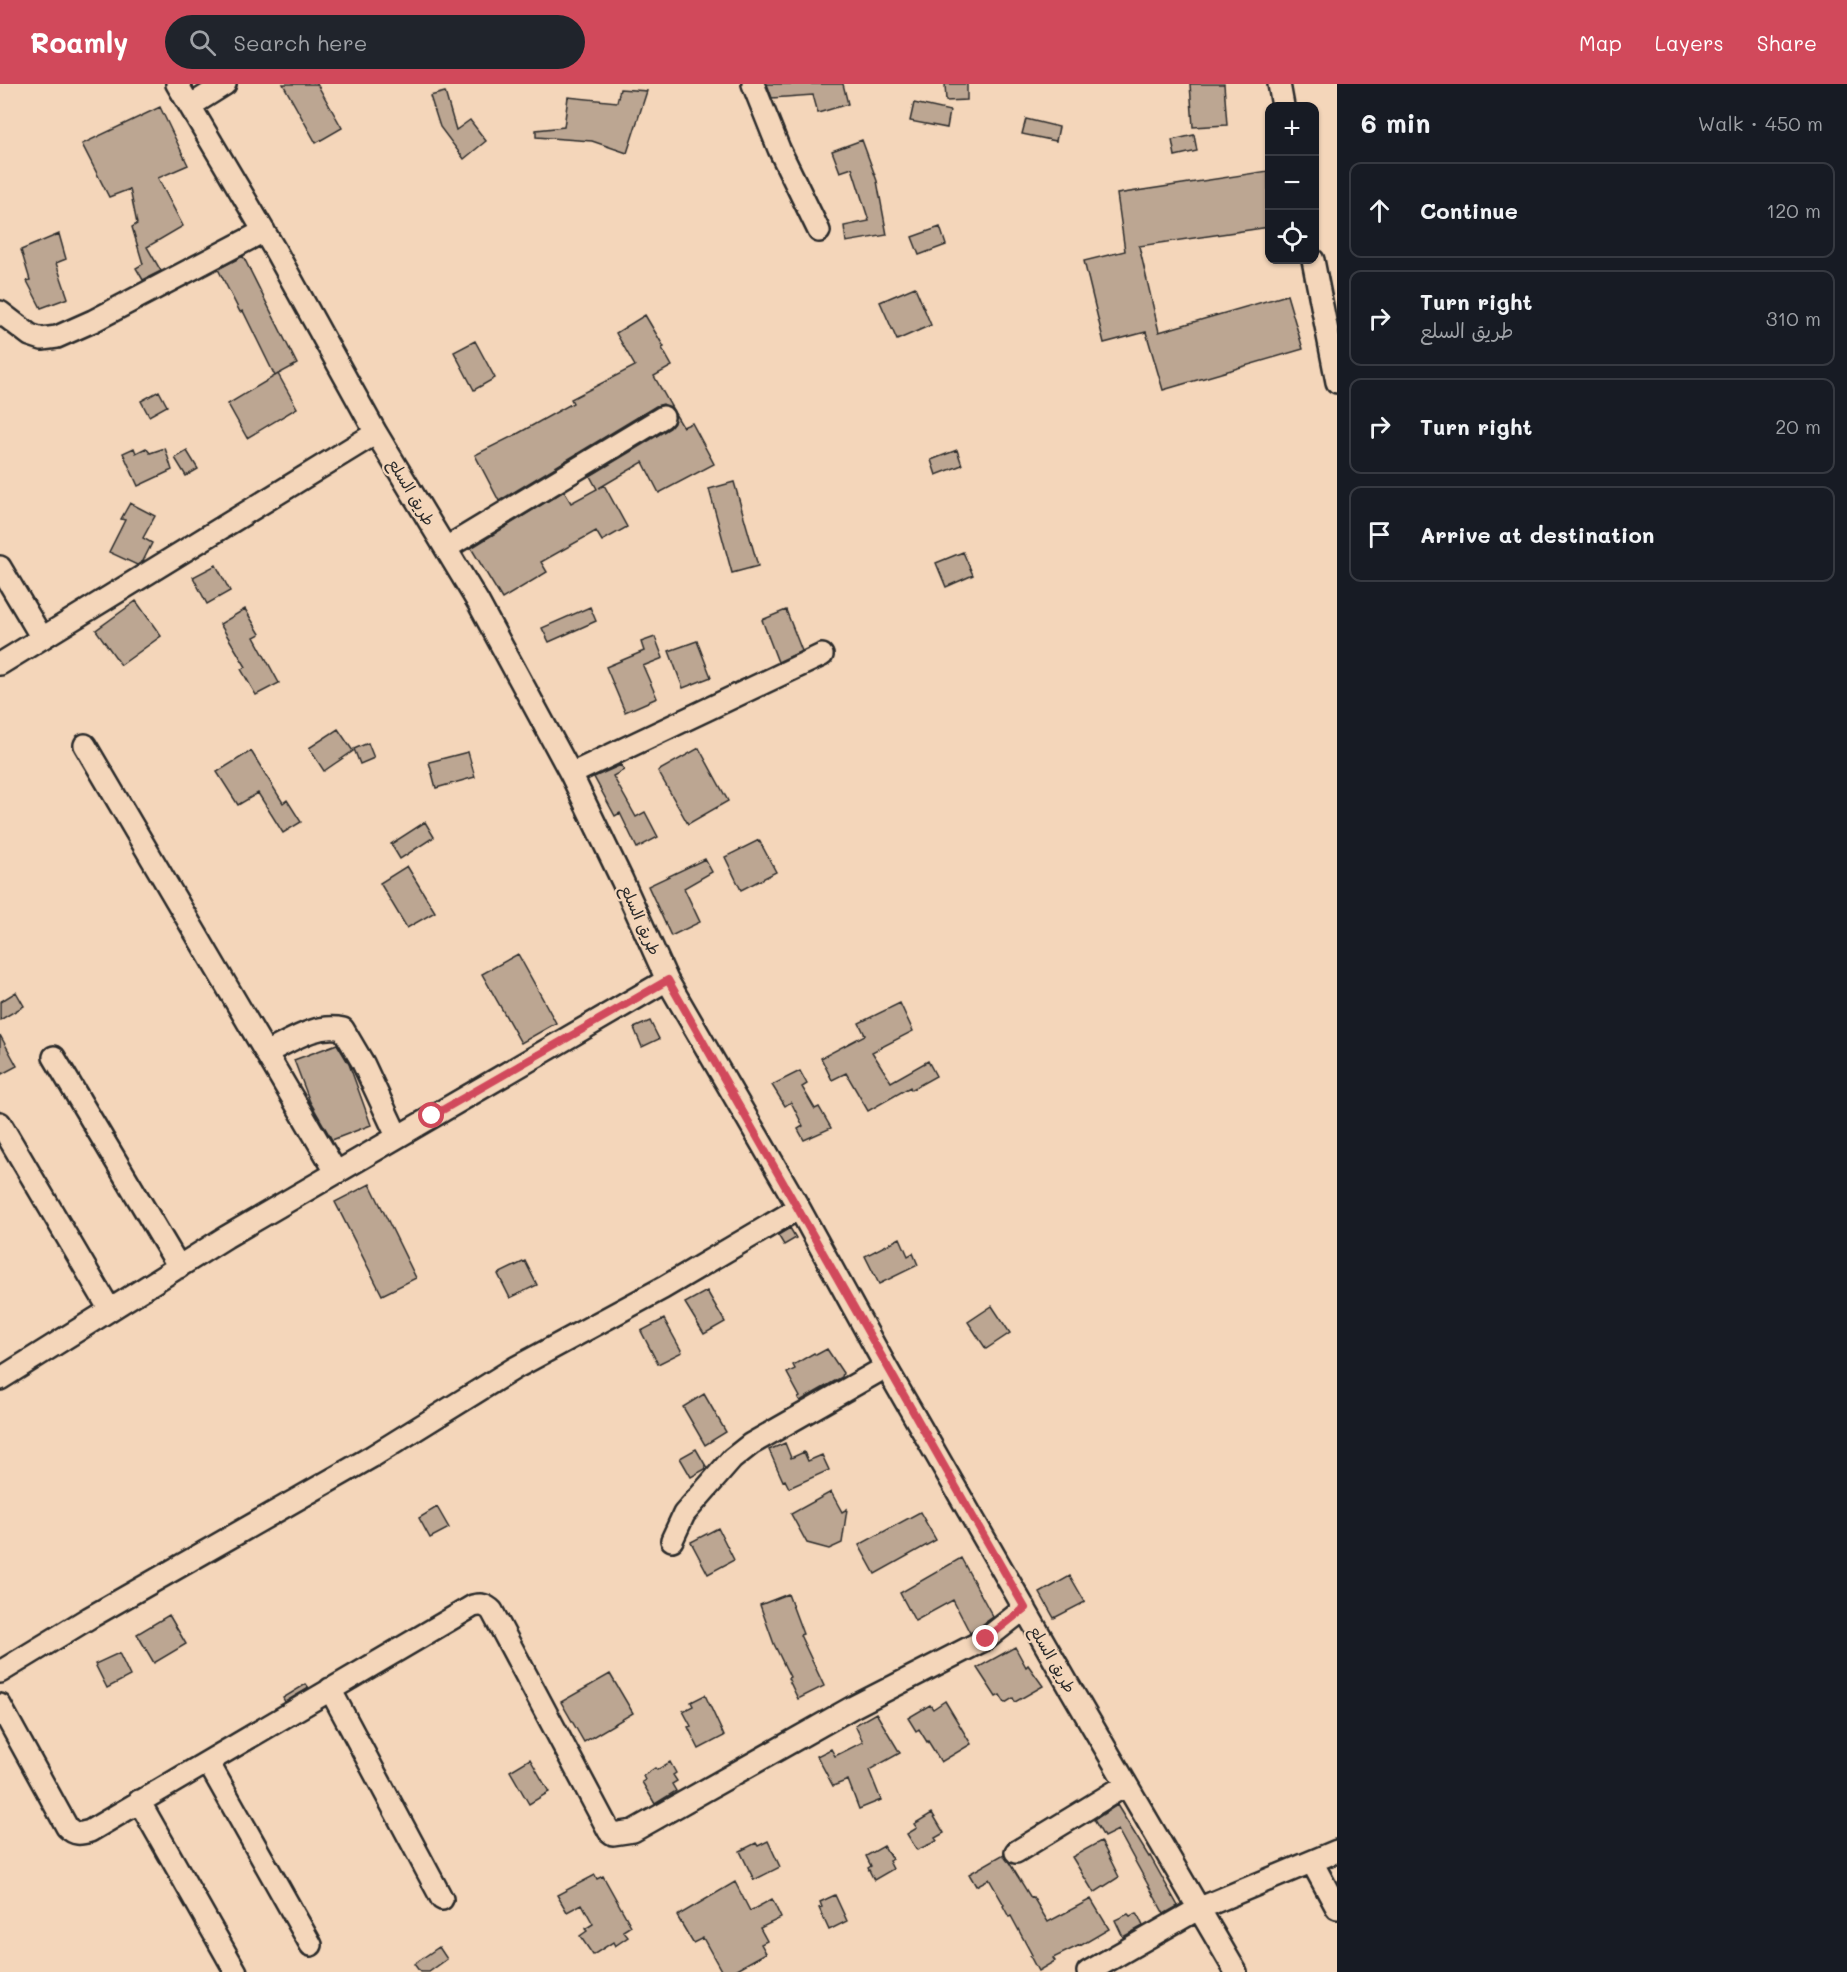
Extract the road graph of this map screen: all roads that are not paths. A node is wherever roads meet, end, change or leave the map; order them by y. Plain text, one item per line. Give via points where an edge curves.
1 (177, 84) edge
2 (225, 84) edge
3 (753, 84) edge
4 (1279, 84) edge
5 (1282, 102) edge
6 (190, 106) junction
7 (264, 231) junction
8 (819, 231) dead end
9 (1314, 264) edge
10 (0, 312) edge
11 (1337, 382) edge
12 (663, 417) dead end
13 (376, 433) junction
14 (446, 548) junction
15 (0, 567) edge
16 (42, 638) junction
17 (822, 655) dead end
18 (0, 664) edge
19 (85, 745) dead end
20 (571, 774) junction
21 (668, 980) junction
22 (266, 1053) junction
23 (54, 1057) dead end
24 (0, 1123) edge
25 (397, 1137) junction
26 (336, 1172) junction
27 (799, 1208) junction
28 (179, 1267) junction
29 (110, 1310) junction
30 (886, 1367) junction
31 (0, 1379) edge
32 (672, 1540) dead end
33 (1025, 1608) junction
34 (0, 1672) edge
35 (330, 1689) junction
36 (0, 1705) edge
37 (208, 1762) junction
38 (1126, 1785) junction
39 (139, 1801) junction
40 (1337, 1851) edge
41 (1016, 1852) dead end
42 (1312, 1862) junction
43 (442, 1899) dead end
44 (1337, 1908) edge
45 (1198, 1909) junction
46 (311, 1945) dead end
47 (236, 1972) edge
48 (1088, 1972) edge
49 (1236, 1972) edge

1 - 6 street, طريق السلع
2 - 6 street
3 - 8 street
4 - 5 street
6 - 7 street, طريق السلع
7 - 10 street via 57,337 42,339 30,335
7 - 13 street, طريق السلع
9 - 11 street
12 - 14 street
13 - 14 street, طريق السلع
13 - 16 street
14 - 20 street, طريق السلع
15 - 16 street
16 - 18 street
17 - 20 street
19 - 22 street
20 - 21 street, طريق السلع
21 - 25 street
21 - 27 street, طريق السلع
22 - 25 street via 314,1029 343,1029
22 - 26 street
23 - 28 street
24 - 29 street
25 - 26 street
26 - 28 street
27 - 30 street, طريق السلع
27 - 34 street via 515,1368 373,1456
28 - 29 street
29 - 31 street
30 - 32 street via 751,1444 684,1514
30 - 33 street, طريق السلع
33 - 35 street via 986,1639 622,1834 609,1831 487,1606 473,1606
33 - 38 street, طريق السلع
35 - 37 street
35 - 43 street
36 - 39 street via 73,1832 90,1831
37 - 39 street
37 - 46 street
38 - 41 street
38 - 45 street, طريق السلع
39 - 47 street
40 - 42 street
42 - 44 street
42 - 45 street
45 - 48 street
45 - 49 street, طريق السلع

